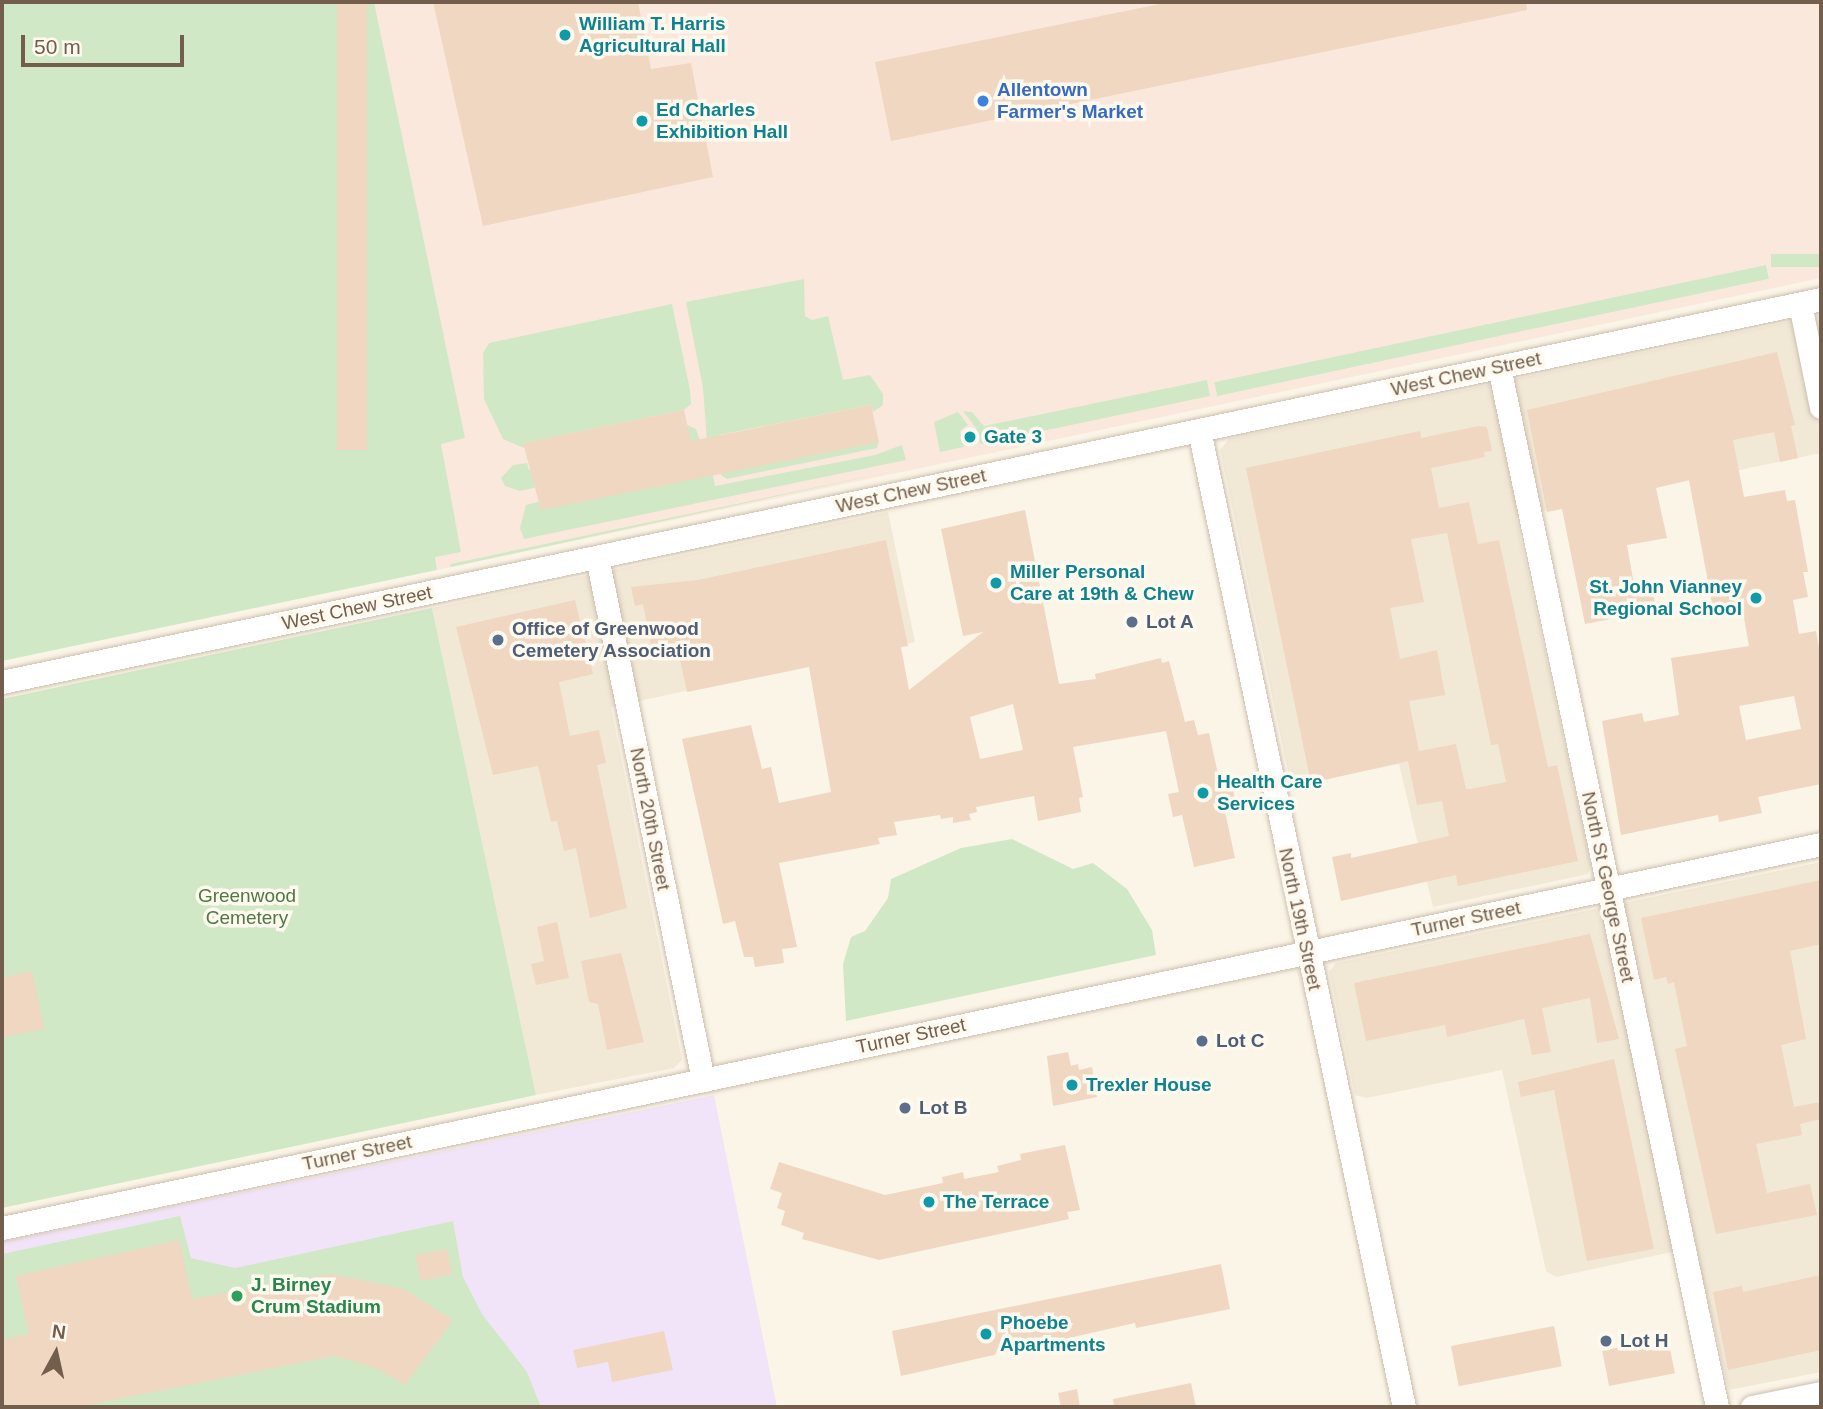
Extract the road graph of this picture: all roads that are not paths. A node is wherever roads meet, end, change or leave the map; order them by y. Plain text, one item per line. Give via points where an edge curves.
1 (1810, 301) edge
2 (1499, 367) junction
3 (1821, 407) edge
4 (1199, 430) junction
5 (597, 557) junction
6 (2, 682) edge
7 (1821, 845) edge
8 (1609, 889) junction
9 (1307, 952) junction
10 (703, 1080) junction
11 (2, 1228) edge
12 (1821, 1393) edge
13 (1404, 1407) edge
14 (1717, 1407) edge
15 (1752, 1407) edge

1 - 2 street, West Chew Street
1 - 3 street
2 - 4 street, West Chew Street
2 - 8 street, North St George Street
4 - 5 street, West Chew Street
4 - 9 street, North 19th Street
5 - 6 street, West Chew Street
5 - 10 street, North 20th Street
7 - 8 street, Turner Street
8 - 9 street, Turner Street
8 - 14 street, North St George Street
9 - 10 street, Turner Street
9 - 13 street, North 19th Street
10 - 11 street, Turner Street
12 - 15 street

